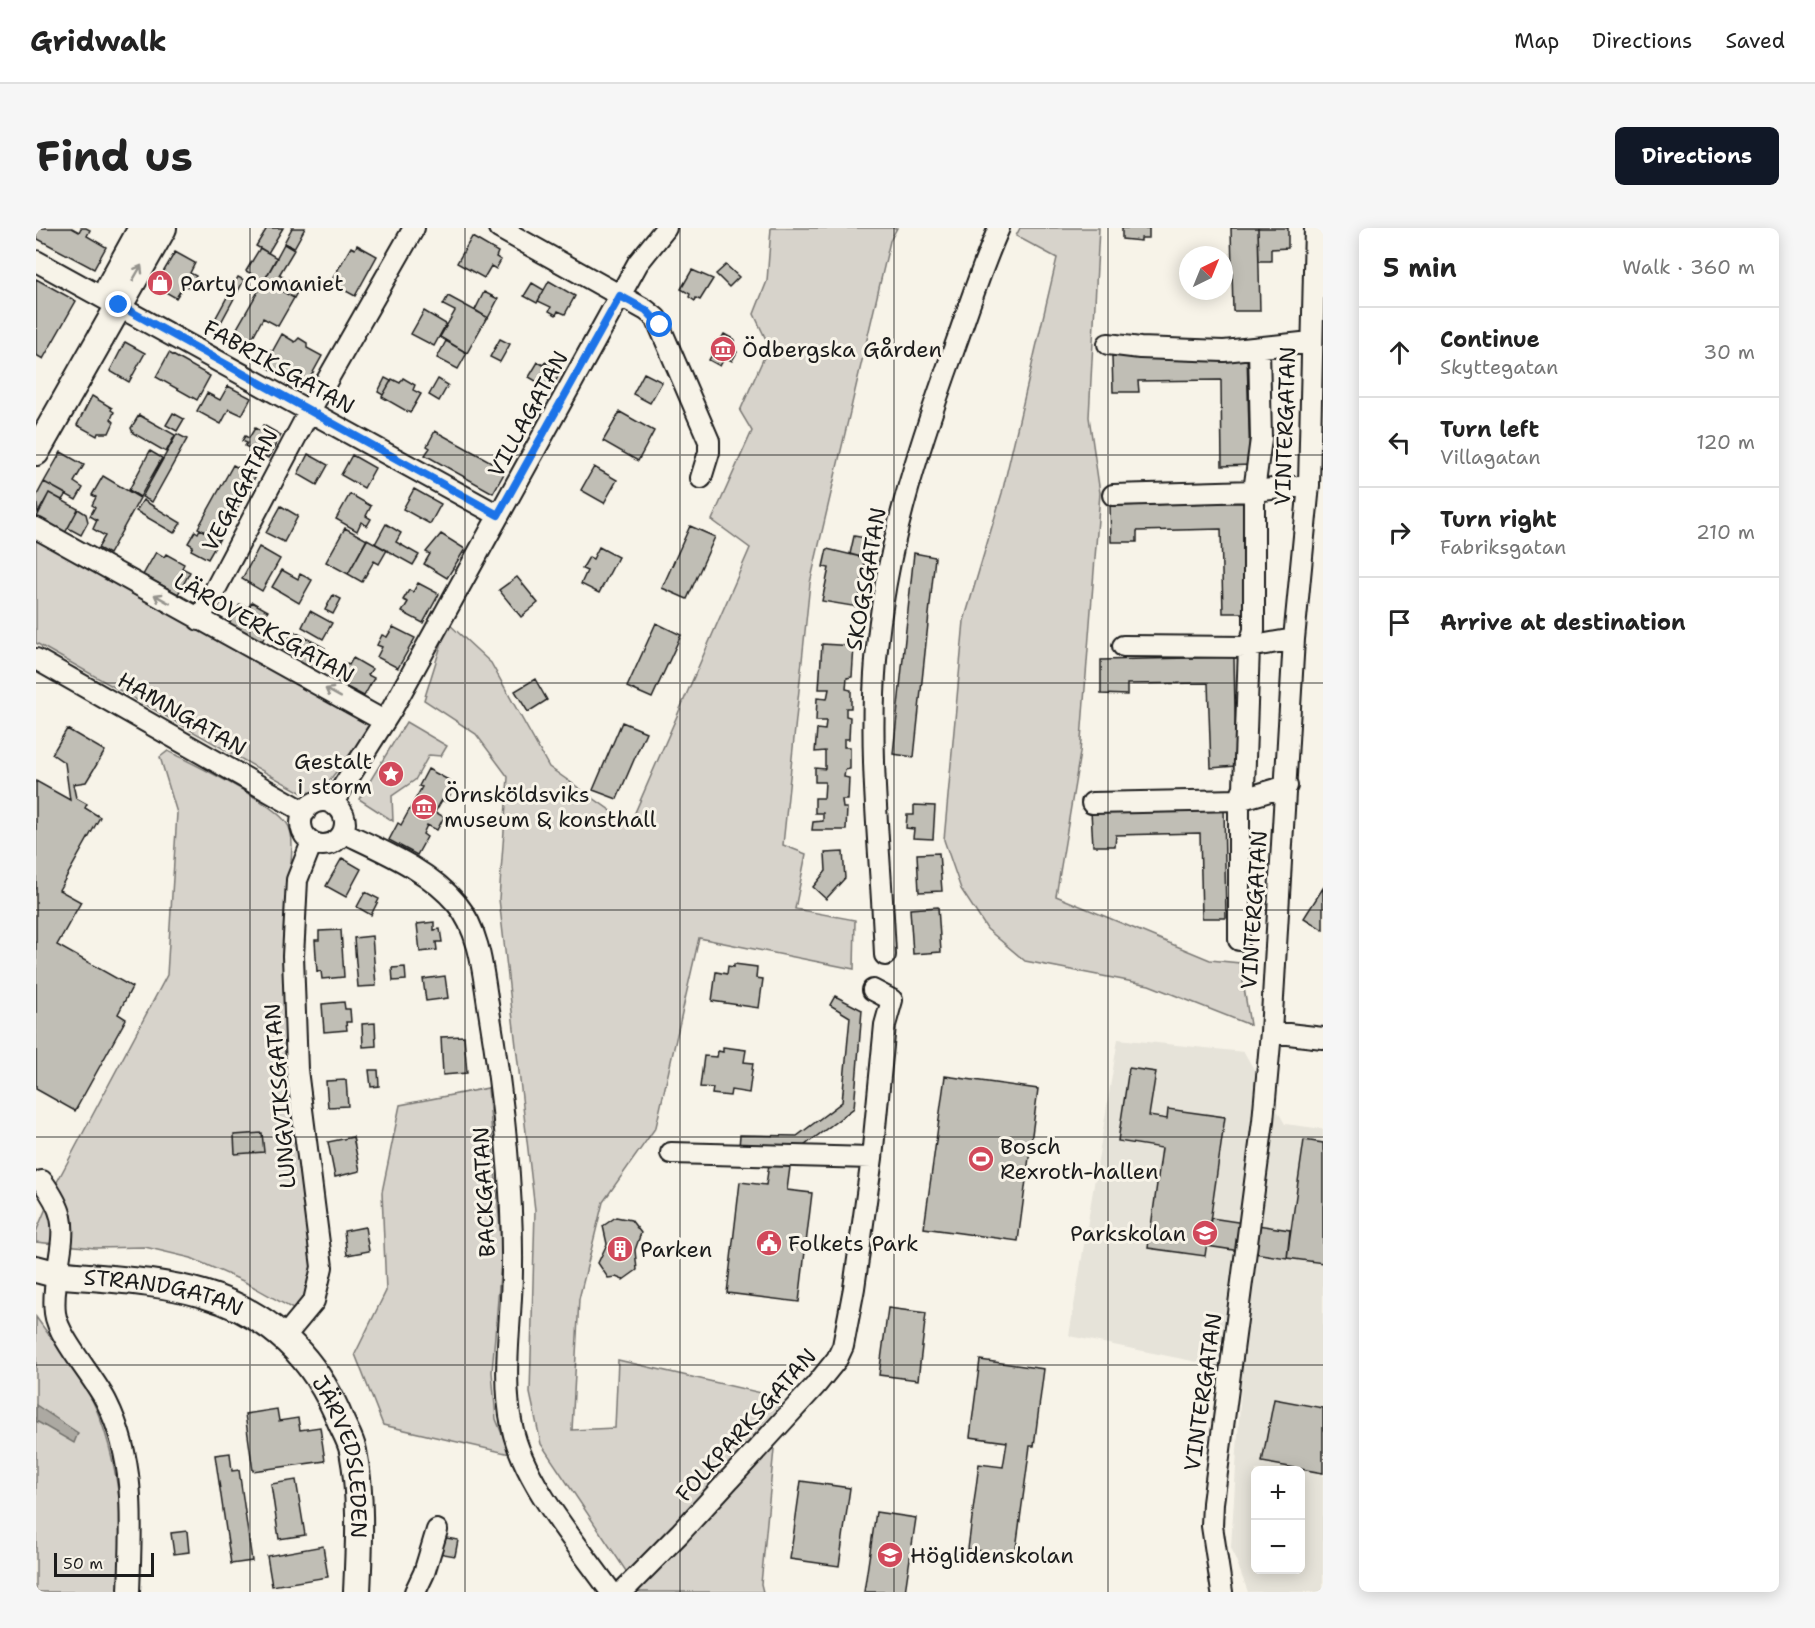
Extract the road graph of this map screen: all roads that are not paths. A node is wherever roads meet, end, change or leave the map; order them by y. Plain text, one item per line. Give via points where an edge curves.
1 (142, 228) edge
2 (163, 228) edge
3 (414, 228) edge
4 (499, 228) edge
5 (666, 228) edge
6 (999, 228) edge
7 (1315, 228) edge
8 (36, 261) edge
9 (620, 296) junction
10 (111, 302) junction
11 (1311, 342) junction
12 (1108, 344) dead end
13 (1259, 348) junction
14 (309, 412) junction
15 (36, 418) edge
16 (36, 452) edge
17 (701, 478) dead end
18 (1309, 485) junction
19 (1254, 491) junction
20 (1113, 495) dead end
21 (498, 515) junction
22 (36, 528) edge
23 (199, 620) junction
24 (1294, 639) junction
25 (1123, 646) dead end
26 (1249, 647) junction
27 (36, 659) edge
28 (384, 721) junction
29 (1287, 786) junction
30 (1239, 800) junction
31 (1092, 803) dead end
32 (332, 804) junction
33 (304, 812) junction
34 (343, 832) junction
35 (312, 842) junction
36 (1239, 940) dead end
37 (885, 955) dead end
38 (873, 990) dead end
39 (1271, 1032) junction
40 (1323, 1038) edge
41 (671, 1153) dead end
42 (872, 1158) junction
43 (42, 1181) dead end
44 (45, 1272) edge
45 (285, 1336) junction
46 (437, 1530) dead end
47 (129, 1592) edge
48 (357, 1592) edge
49 (415, 1592) edge
50 (611, 1592) edge
51 (622, 1592) edge
52 (1222, 1592) edge

1 - 10 main road
10 -> 2 main road
3 - 14 street, VEGAGATAN
4 - 9 street
5 - 9 street, VILLAGATAN via 638,263
6 - 37 street, SKOGSGATAN via 918,451 901,510 882,609 876,661 875,767
7 - 11 street, VINTERGATAN
8 - 10 street, FABRIKSGATAN
9 - 17 street via 656,318 664,335 709,441 710,452
9 - 21 street, VILLAGATAN
10 - 14 street, FABRIKSGATAN
10 - 15 main road
10 - 16 main road
11 - 13 street
11 - 18 street, VINTERGATAN
12 - 13 street via 1224,351
13 - 19 street via 1261,439
14 - 21 street, FABRIKSGATAN
14 - 23 street, VEGAGATAN
18 - 19 street
18 - 24 street, VINTERGATAN
19 - 20 street
19 - 26 street via 1254,630
21 - 28 street, VILLAGATAN
23 -> 22 street, LÄROVERKSGATAN
28 -> 23 street, LÄROVERKSGATAN
24 - 26 street
24 - 29 street, VINTERGATAN
25 - 26 street
26 - 30 street via 1244,788
27 - 33 street, HAMNGATAN
28 - 32 street
29 - 30 street
29 - 39 street, VINTERGATAN
30 - 31 street
30 - 36 street
32 - 33 street via 320,802
32 - 34 street via 344,819
33 - 35 street via 301,825
34 - 35 street via 326,845
34 - 50 street, BACKGATAN via 439,886 457,904 473,931 498,1065 511,1184 507,1370 511,1424 540,1492
35 - 45 street, LUNGVIKSGATAN via 297,880 293,956 297,1071 322,1267 314,1301
38 - 42 street, FOLKPARKSGATAN via 892,1000 885,1025
39 - 40 street
39 - 52 street, VINTERGATAN via 1262,1131 1213,1503 1212,1527
41 - 42 street
42 - 51 street, FOLKPARKSGATAN via 851,1308 837,1359
43 - 44 street via 62,1218 62,1238
44 - 45 main road, STRANDGATAN via 177,1287 204,1294 255,1316
44 - 47 street via 58,1322 106,1400 122,1442 131,1491
45 - 48 main road, JÄRVEDSLEDEN via 312,1366 353,1449 359,1504
46 - 49 street

